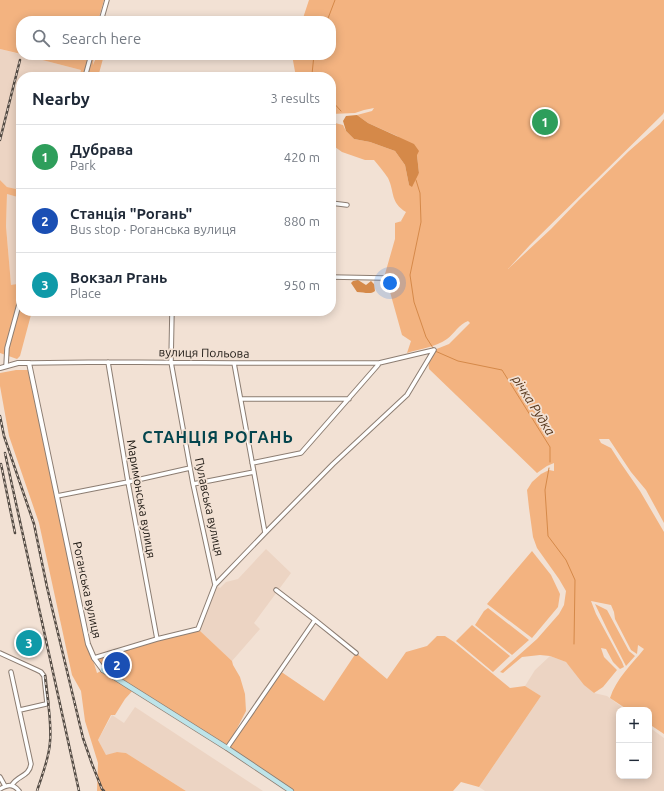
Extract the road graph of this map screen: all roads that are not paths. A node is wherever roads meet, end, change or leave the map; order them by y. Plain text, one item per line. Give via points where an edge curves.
1 (107, 0) edge
2 (102, 16) edge
3 (90, 60) edge
4 (86, 72) edge
5 (336, 204) edge
6 (347, 205) dead end
7 (336, 277) edge
8 (383, 278) dead end
9 (16, 315) edge
10 (172, 316) edge
11 (108, 362) junction
12 (171, 362) junction
13 (29, 363) junction
14 (234, 363) junction
15 (379, 363) junction
16 (6, 366) junction
17 (0, 368) edge
18 (241, 399) junction
19 (349, 399) junction
20 (252, 463) junction
21 (190, 468) junction
22 (254, 472) junction
23 (128, 482) junction
24 (193, 484) junction
25 (57, 496) junction
26 (265, 533) junction
27 (215, 585) junction
28 (276, 590) dead end
29 (315, 620) junction
30 (157, 639) junction
31 (0, 653) edge
32 (356, 653) dead end
33 (94, 658) junction
34 (103, 670) joint
35 (12, 672) dead end
36 (20, 710) junction
37 (227, 748) junction
38 (0, 777) edge
39 (12, 785) junction
40 (5, 786) junction
41 (0, 789) edge
42 (18, 791) edge
43 (291, 791) edge

1 - 2 street
3 - 4 street
5 - 6 street
7 - 8 street
9 - 16 street via 7,348
10 - 12 street, Пулавська вулиця
11 - 12 street, вулиця Польова
11 - 13 street, вулиця Польова
11 - 23 street, Маримонська вулиця
12 - 14 street, вулиця Польова
12 - 21 street, Пулавська вулиця
13 - 16 street
13 - 25 street, Роганська вулиця
14 - 15 street, вулиця Польова
14 - 18 street
15 - 19 street
15 - 26 street, вулиця Польова via 434,350 407,395 333,464
16 - 17 street
18 - 19 street
18 - 20 street
19 - 20 street via 301,453
20 - 22 street
21 - 23 street
21 - 24 street, Пулавська вулиця
22 - 24 street
22 - 26 street
23 - 25 street
23 - 30 street, Маримонська вулиця
24 - 27 street, Пулавська вулиця
25 - 33 street, Роганська вулиця via 88,644
26 - 27 street
27 - 30 street via 198,629
28 - 29 street
29 - 32 street
29 - 37 street
30 - 33 street
31 - 36 street via 41,672 44,676 47,703
33 - 34 street, Роганська вулиця
34 - 37 main road, Роганська вулиця
35 - 36 street
36 - 39 street via 31,764 28,772
37 - 43 main road, Роганська вулиця
38 - 40 street
39 - 40 street
39 - 42 street
40 - 41 street

